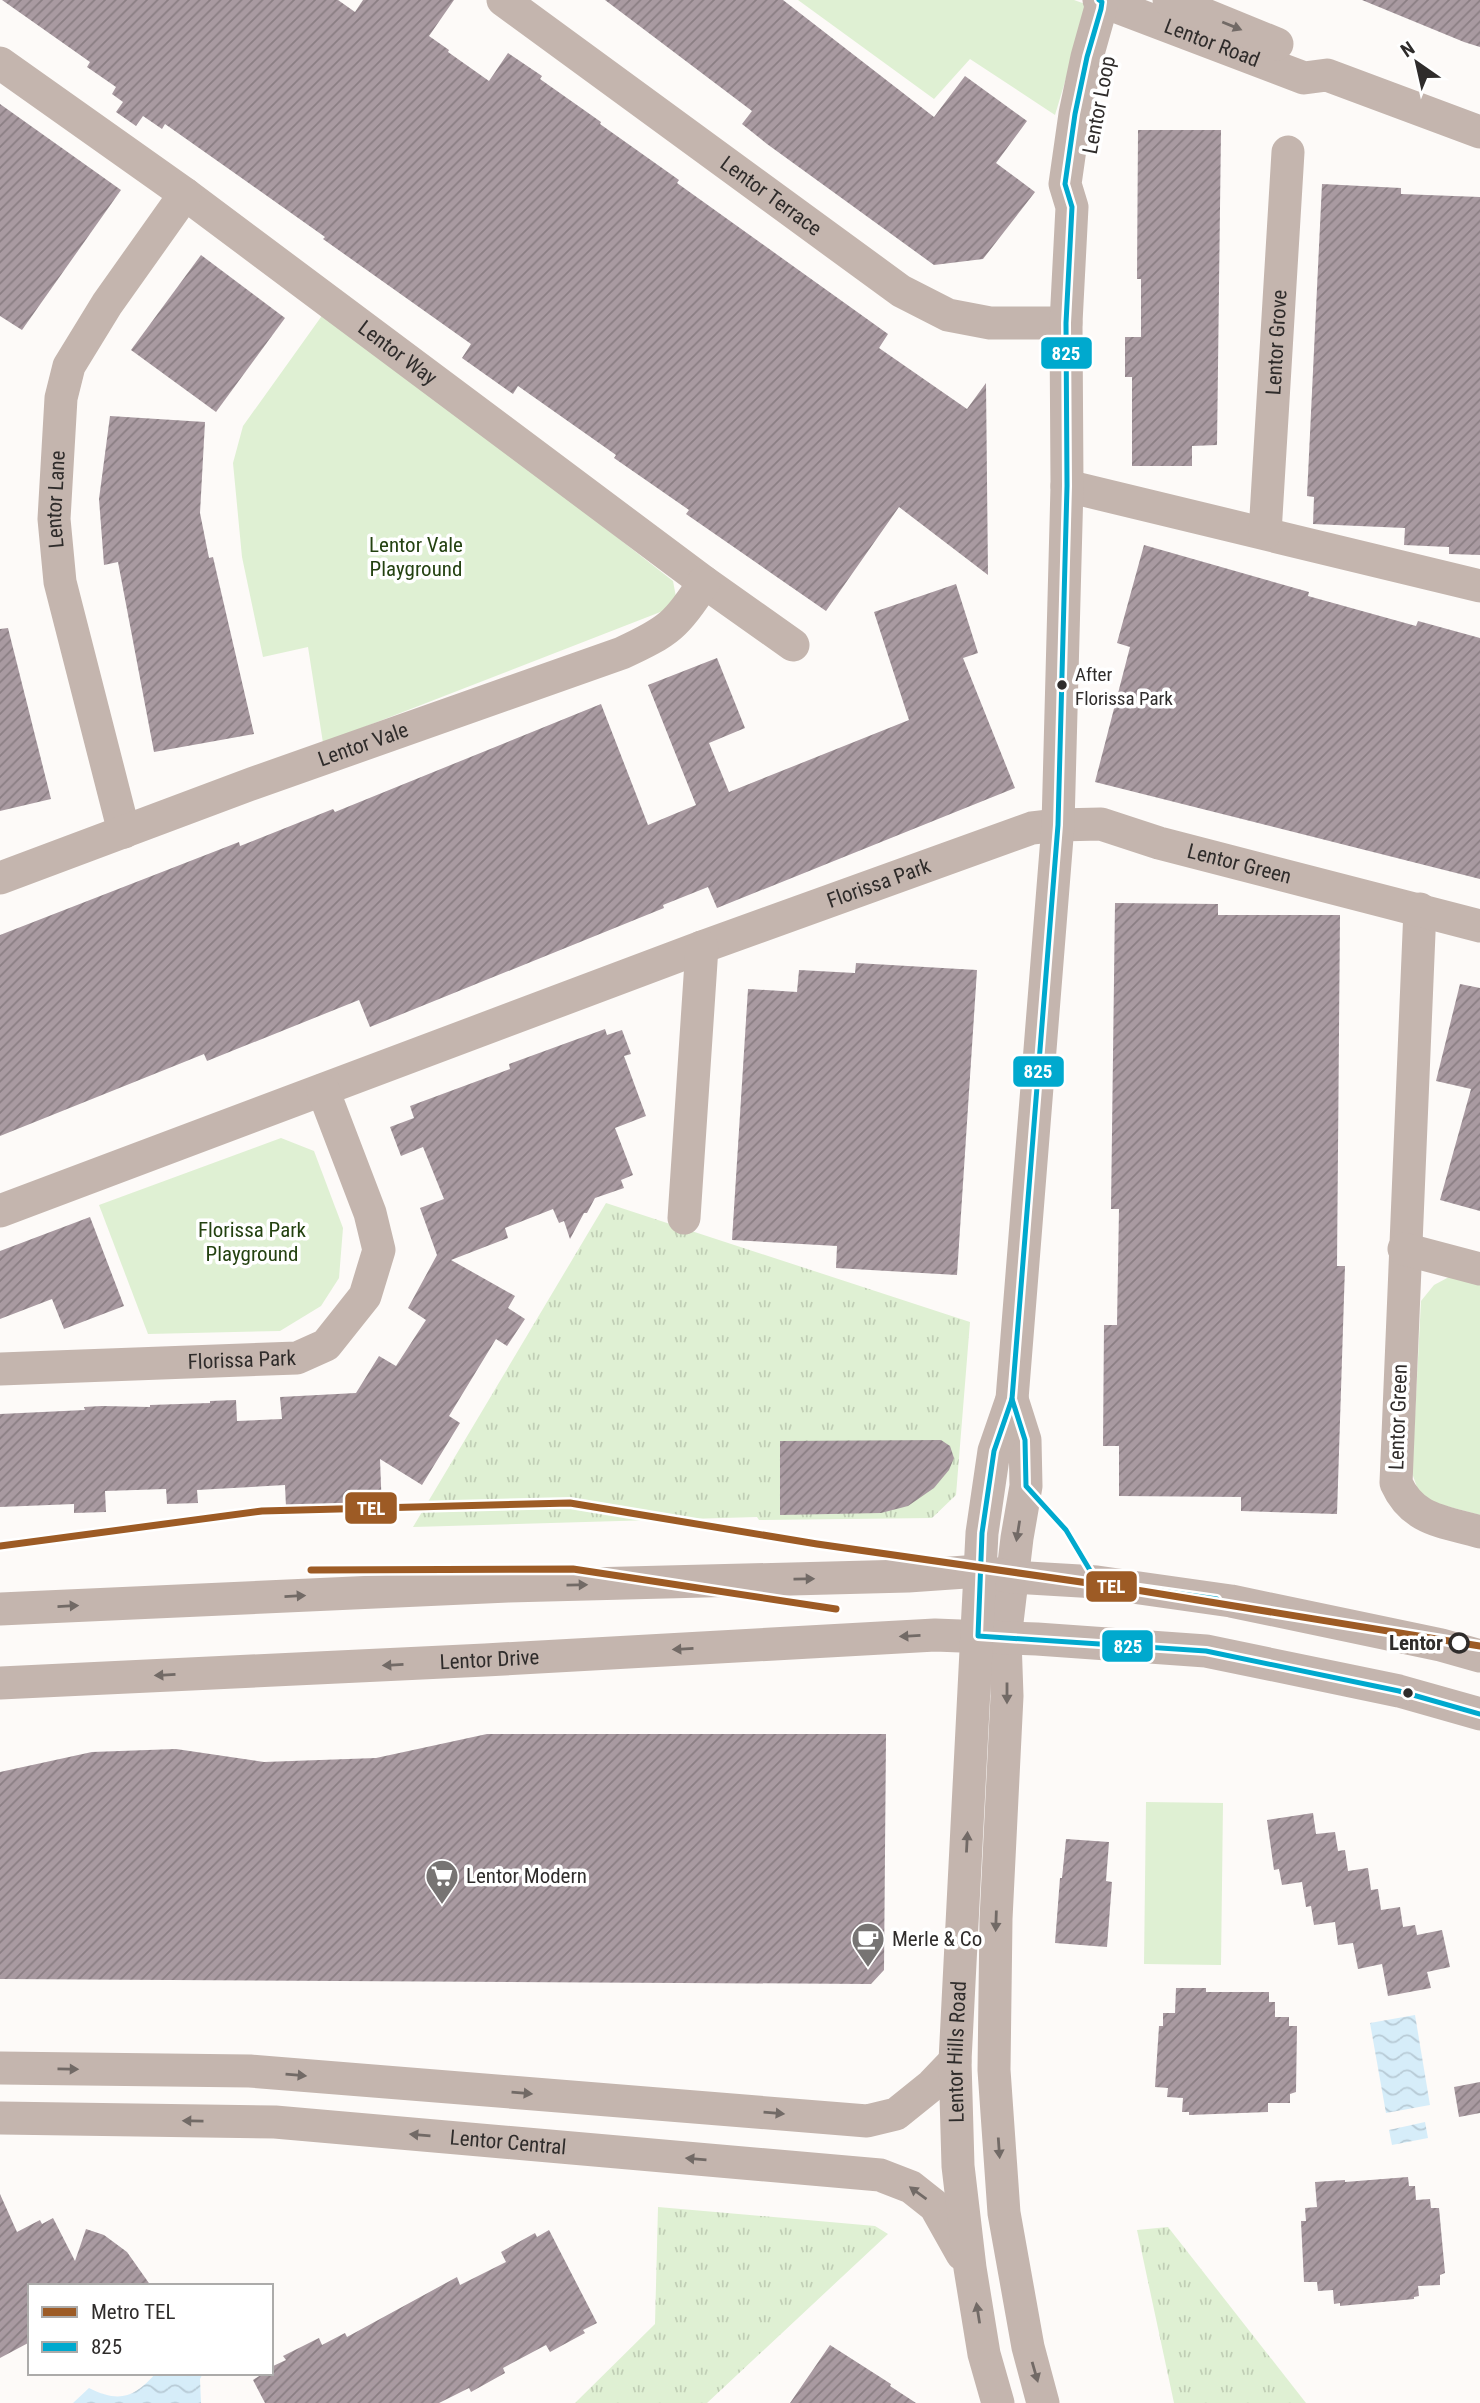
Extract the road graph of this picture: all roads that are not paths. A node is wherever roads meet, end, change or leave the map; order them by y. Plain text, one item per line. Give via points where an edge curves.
1 (503, 0) edge
2 (1169, 0) edge
3 (1110, 2) edge
4 (0, 63) edge
5 (1327, 75) junction
6 (1480, 132) edge
7 (1288, 152) dead end
8 (185, 194) junction
9 (1066, 324) junction
10 (1067, 486) junction
11 (1265, 533) junction
12 (704, 582) junction
13 (1480, 586) edge
14 (793, 645) dead end
15 (1058, 825) junction
16 (124, 832) junction
17 (0, 878) edge
18 (1420, 909) junction
19 (1480, 926) edge
20 (702, 947) junction
21 (323, 1090) junction
22 (0, 1211) edge
23 (684, 1218) dead end
24 (1404, 1249) junction
25 (1480, 1269) edge
26 (0, 1369) edge
27 (1012, 1399) junction
28 (1480, 1532) edge
29 (980, 1571) junction
30 (1012, 1577) junction
31 (0, 1609) edge
32 (992, 1638) junction
33 (1480, 1657) edge
34 (0, 1683) edge
35 (1480, 1714) edge
36 (955, 2061) junction
37 (0, 2068) edge
38 (0, 2118) edge
39 (970, 2268) junction
40 (998, 2403) edge
41 (1043, 2403) edge

1 - 9 street, Lentor Terrace via 901,290 948,315 990,323
2 -> 5 street, Lentor Road via 1312,59
3 - 5 street, Lentor Road via 1304,78
3 - 9 street, Lentor Loop via 1106,64 1085,186 1072,207
4 - 8 street, Lentor Way
5 - 6 street, Lentor Road
7 - 11 street, Lentor Grove
8 - 12 street, Lentor Way
8 - 16 street, Lentor Lane via 75,355 61,398 54,519 60,582
9 - 10 street, Lentor Loop
10 - 11 street
10 - 15 street, Lentor Loop
11 - 13 street
12 - 14 street, Lentor Way
12 - 16 street, Lentor Vale via 670,628 622,653
15 - 18 street, Lentor Green via 1101,824
15 - 20 street, Florissa Park via 1021,831
15 - 27 street, Lentor Loop
16 - 17 street, Lentor Vale
18 - 19 street, Lentor Green
18 - 24 street, Lentor Green
20 - 21 street, Florissa Park
20 - 23 street
21 - 22 street, Florissa Park
21 - 26 street, Florissa Park via 370,1213 379,1251 365,1296 326,1345 297,1358
24 - 25 street
24 - 28 street, Lentor Green via 1395,1483 1406,1502 1422,1516
27 - 29 street, Lentor Loop via 994,1451
27 -> 30 street, Lentor Loop via 1025,1440 1026,1486
29 - 30 street
31 -> 29 street
29 - 32 street, Lentor Hills Road
30 - 32 street, Lentor Hills Road
30 - 33 street via 1136,1587 1291,1613
32 -> 34 street, Lentor Drive via 934,1635
32 - 35 street, Lentor Drive via 1206,1650 1399,1691
36 -> 32 street, Lentor Hills Road
32 -> 41 street, Lentor Hills Road via 1007,1696 994,2070 1004,2213
37 -> 36 street via 250,2071 867,2121 896,2114
36 - 39 street, Lentor Hills Road via 958,2166
39 -> 38 street, Lentor Central via 935,2206 911,2187 880,2175 275,2122
40 -> 39 street, Lentor Hills Road

